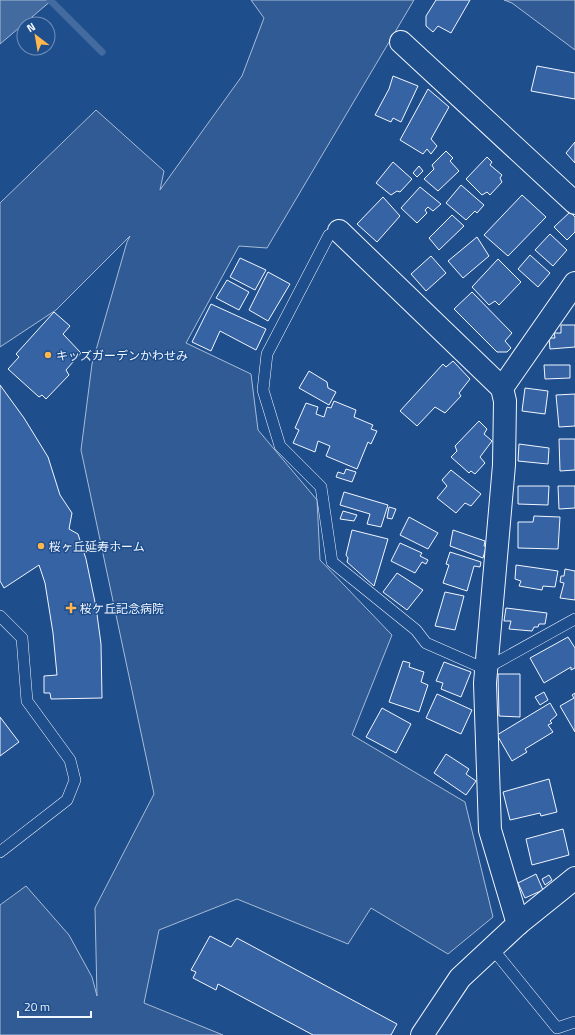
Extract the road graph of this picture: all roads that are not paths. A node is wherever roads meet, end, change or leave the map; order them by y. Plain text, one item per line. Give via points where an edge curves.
1 (401, 42) dead end
2 (575, 203) edge
3 (339, 231) joint
4 (575, 283) edge
5 (502, 388) junction
6 (0, 616) edge
7 (575, 619) edge
8 (486, 669) junction
9 (0, 852) edge
10 (575, 878) edge
11 (518, 924) junction
12 (492, 948) junction
13 (575, 1022) edge
14 (431, 1030) edge

1 - 2 street
3 - 5 street
3 - 8 lane via 329,235 267,354 262,390 280,446 321,487 332,562 416,630 426,643
4 - 5 street
5 - 8 street via 505,401 504,465
6 - 9 lane via 22,638 27,701 70,760 76,780 67,800
7 - 8 lane
8 - 11 street via 490,830
10 - 11 street
11 - 12 street
12 - 13 lane via 556,1028
12 - 14 street via 460,978

